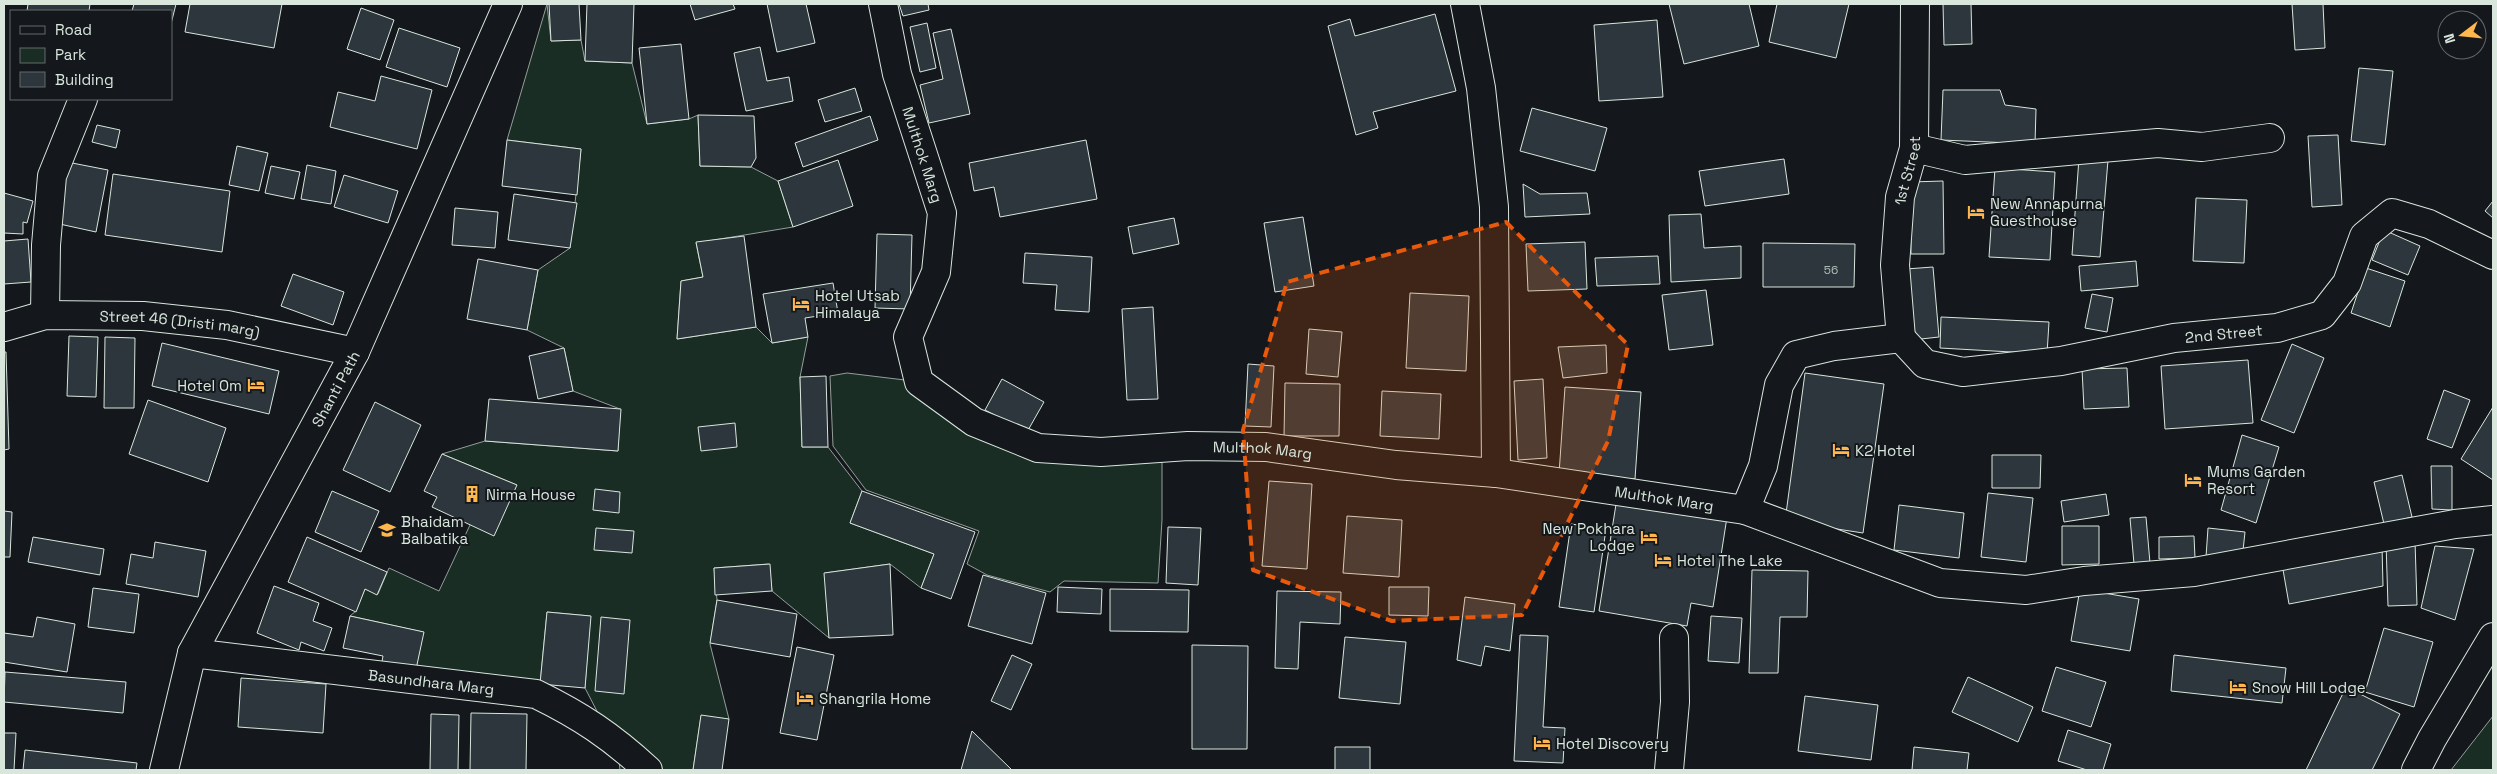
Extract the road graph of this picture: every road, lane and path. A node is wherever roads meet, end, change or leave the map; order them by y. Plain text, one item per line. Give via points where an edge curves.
1 (508, 4) edge
2 (883, 4) edge
3 (1465, 4) edge
4 (1915, 4) edge
5 (83, 100) edge
6 (2270, 138) dead end
7 (1914, 148) junction
8 (2493, 254) edge
9 (45, 315) junction
10 (4, 328) edge
11 (1901, 338) junction
12 (355, 352) junction
13 (1496, 473) junction
14 (1745, 510) junction
15 (2493, 520) edge
16 (2493, 637) edge
17 (1674, 638) dead end
18 (192, 653) junction
19 (164, 770) edge
20 (648, 770) edge
21 (1669, 770) edge
22 (2416, 770) edge

1 - 12 street, Shanti Path
2 - 13 street, Multhok Marg via 897,74 942,213 936,272 908,337 919,382 974,422 1038,448 1101,452 1188,446 1266,447 1396,465
3 - 13 street via 1481,88 1494,207
4 - 7 street, 1st Street
5 - 9 street via 52,176 46,245
6 - 7 street via 2202,147 2158,143 1965,160
7 - 11 street, 1st Street via 1900,196 1895,265
8 - 11 street, 2nd Street via 2429,224 2392,213 2364,236 2347,283 2322,315 2277,328 2174,338 2061,361 1962,372 1926,364
9 - 10 street, Street 46 (Dristi marg)
9 - 12 street, Street 46 (Dristi marg) via 144,316 217,324
11 - 14 street via 1834,346 1796,355 1779,385 1763,466
12 - 18 street, Shanti Path
13 - 14 street, Multhok Marg
14 - 15 street, Multhok Marg via 1940,583 2026,590 2084,581 2194,572 2455,524
16 - 22 street
17 - 21 street via 1675,702
18 - 19 street, Shanti Path
18 - 20 street, Basundhara Marg via 536,694 576,713 622,746

